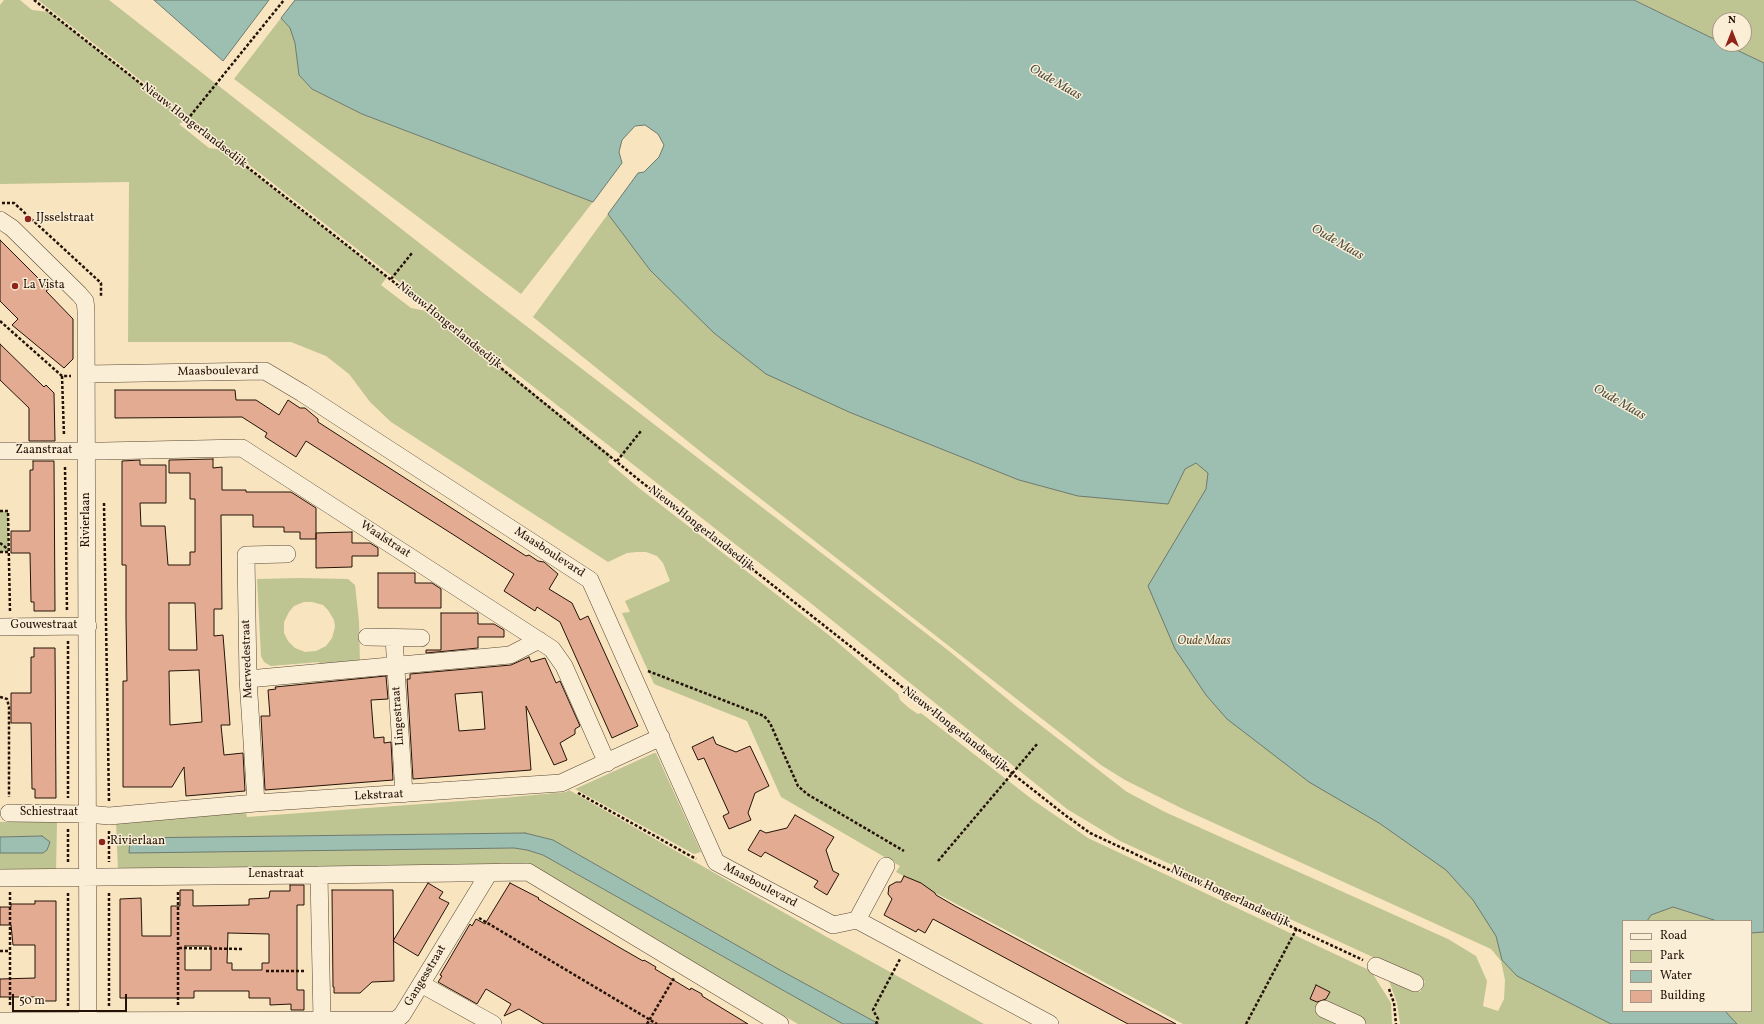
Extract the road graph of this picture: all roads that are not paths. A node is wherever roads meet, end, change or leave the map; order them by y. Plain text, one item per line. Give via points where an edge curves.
1 (0, 220) edge
2 (87, 374) junction
3 (0, 451) edge
4 (87, 451) junction
5 (287, 554) dead end
6 (88, 626) junction
7 (5, 627) edge
8 (367, 637) dead end
9 (394, 638) junction
10 (421, 638) dead end
11 (539, 640) junction
12 (396, 664) junction
13 (248, 679) junction
14 (661, 737) junction
15 (607, 763) junction
16 (404, 794) junction
17 (256, 803) junction
18 (9, 813) road end
19 (88, 814) junction
20 (886, 866) dead end
21 (489, 873) junction
22 (319, 875) junction
23 (88, 877) junction
24 (5, 878) edge
25 (857, 920) junction
26 (1376, 966) road end
27 (1415, 983) dead end
28 (421, 984) junction
29 (1324, 1009) dead end
30 (322, 1020) junction
31 (5, 1021) edge
32 (88, 1022) edge
33 (254, 1022) edge
34 (384, 1022) edge
35 (493, 1024) edge
36 (780, 1024) edge
37 (1050, 1024) edge
38 (1357, 1024) edge

1 - 2 street, Rivierlaan via 17,233 85,301
2 - 4 street, Rivierlaan
2 - 14 street, Maasboulevard via 265,372 302,393 590,580
3 - 4 street, Zaanstraat
4 - 6 street, Rivierlaan
4 - 11 street, Waalstraat via 242,448
5 - 13 street, Merwedestraat via 246,556
6 - 7 street, Gouwestraat
6 - 19 street, Rivierlaan
8 - 9 street
9 - 10 street
9 - 12 street, Lingestraat
11 - 12 street via 510,655
11 - 15 street, Waalstraat via 552,649 564,666
12 - 13 street
12 - 16 street, Lingestraat
13 - 17 street, Merwedestraat
14 - 15 street, Lekstraat
14 - 25 street, Maasboulevard via 716,862 833,925
15 - 16 street, Lekstraat via 561,783
16 - 17 street, Lekstraat
17 - 19 street, Lekstraat via 109,816
18 - 19 street, Schiestraat
19 - 23 street, Rivierlaan
20 - 25 street
21 - 22 street
21 - 28 street, Gangesstraat
21 - 36 street via 528,872
22 - 23 street, Lenastraat
22 - 30 street, Lenastraat
23 - 24 street, Lenastraat
23 - 32 street, Rivierlaan
25 - 37 street
26 - 27 street
28 - 34 street, Gangesstraat via 402,1015 396,1020
28 - 35 street
29 - 38 street
30 - 33 street, Gangesstraat
30 - 34 street, Gangesstraat
31 - 32 street, Gangesstraat
32 - 33 street, Gangesstraat

